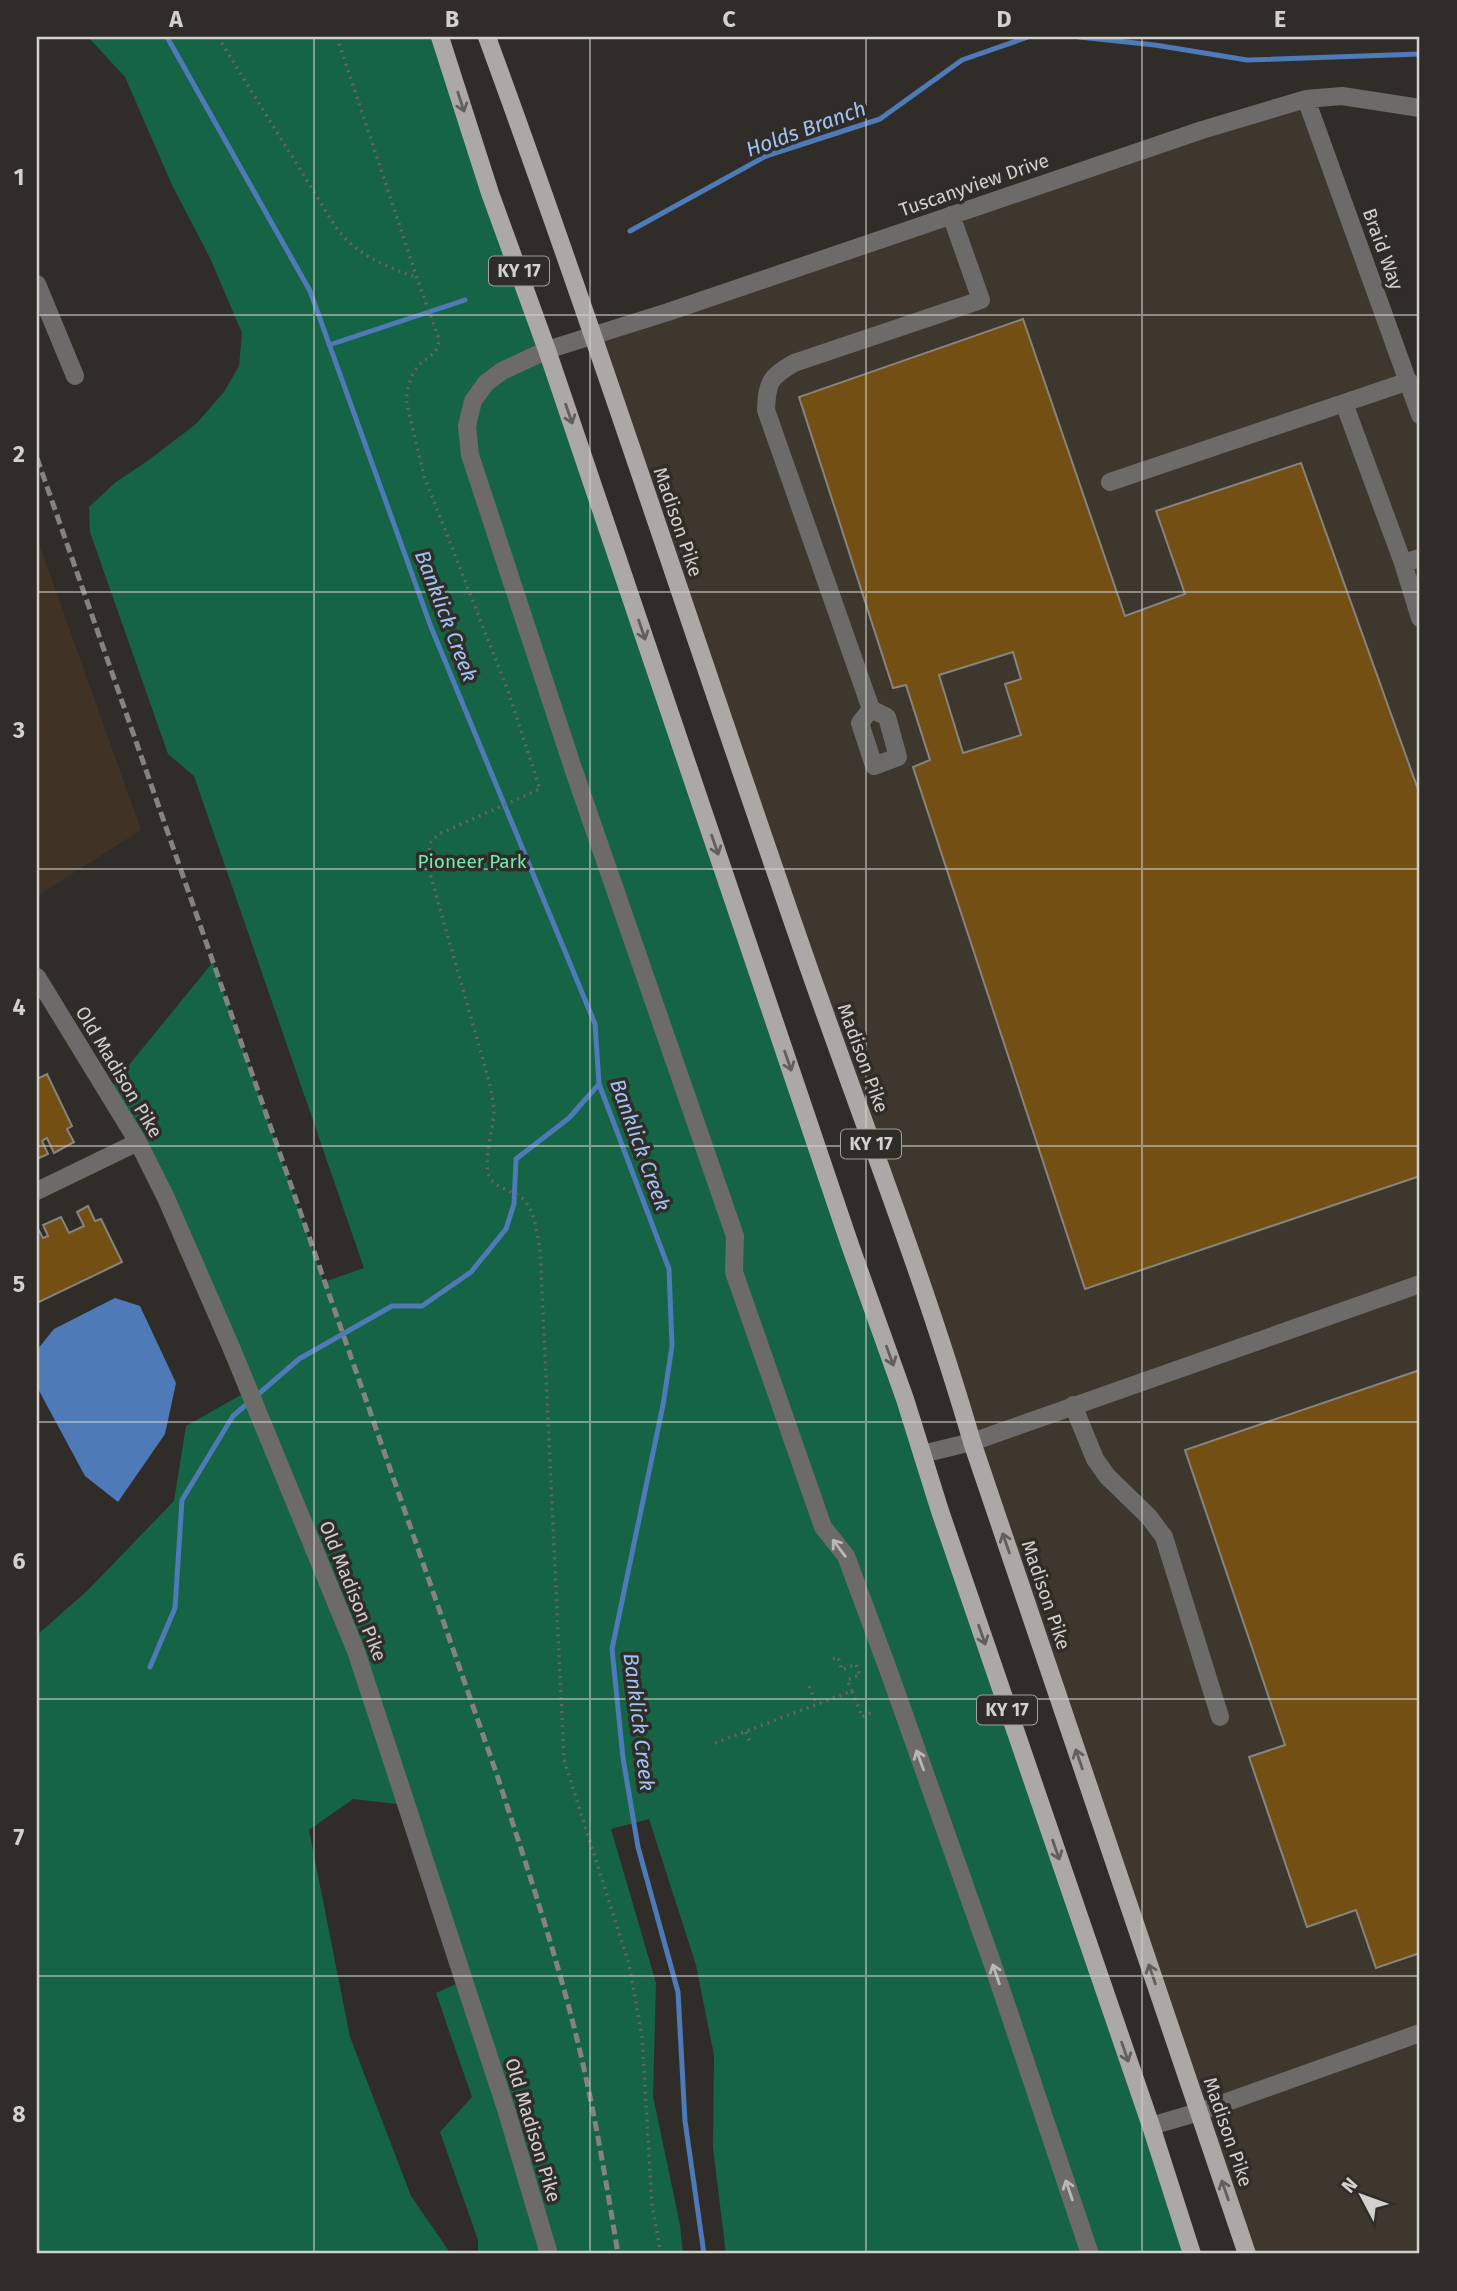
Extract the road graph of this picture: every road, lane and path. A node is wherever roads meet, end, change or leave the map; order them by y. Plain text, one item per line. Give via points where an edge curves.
1 (218, 37) edge
2 (337, 37) edge
3 (440, 37) edge
4 (487, 37) edge
5 (1306, 99) junction
6 (1420, 108) edge
7 (951, 215) junction
8 (416, 278) junction
9 (37, 284) edge
10 (593, 336) junction
11 (547, 350) junction
12 (75, 376) dead end
13 (1409, 381) junction
14 (1344, 403) junction
15 (1420, 415) edge
16 (1110, 482) dead end
17 (1412, 560) edge
18 (1420, 618) edge
19 (871, 709) dead end
20 (37, 977) edge
21 (138, 1142) junction
22 (37, 1191) edge
23 (1420, 1284) edge
24 (1073, 1405) junction
25 (972, 1442) junction
26 (922, 1454) junction
27 (833, 1659) dead end
28 (809, 1686) dead end
29 (852, 1691) junction
30 (817, 1704) junction
31 (872, 1712) dead end
32 (1220, 1717) dead end
33 (746, 1732) junction
34 (750, 1742) dead end
35 (715, 1743) dead end
36 (1420, 2033) edge
37 (1199, 2112) junction
38 (1151, 2126) junction
39 (549, 2254) edge
40 (661, 2254) edge
41 (1090, 2254) edge
42 (1192, 2254) edge
43 (1247, 2254) edge

1 - 8 path via 347,242 367,258
2 - 8 path
3 -> 11 main road, KY 17
4 - 10 main road, Madison Pike / KY 17
5 - 6 street, Tuscanyview Drive via 1342,96
5 - 7 street, Tuscanyview Drive
5 - 13 street, Braid Way
7 - 10 street, Tuscanyview Drive
7 - 19 street via 981,300 794,363 766,387 766,410
8 - 40 path via 439,339 434,354 412,375 406,400 424,476 508,691 540,789 439,834 431,842 427,863 489,1081 494,1112 489,1175 522,1198 531,1212 540,1248 564,1760 629,1964 642,2037 652,2204
9 - 12 street
10 - 11 street, Tuscanyview Drive
10 - 25 main road, Madison Pike / KY 17 via 950,1365
11 -> 26 main road, KY 17
41 -> 11 street, Tuscanyview Drive via 884,1657 846,1556 823,1527 734,1272 735,1236 470,455 467,426 473,401 486,383
13 - 14 street
13 - 15 street, Braid Way
14 - 16 street
14 - 17 street
17 - 18 street
20 - 21 street, Old Madison Pike
21 - 22 street
21 - 39 street, Old Madison Pike via 225,1335 356,1651
23 - 24 street
24 - 25 street
24 - 32 street via 1095,1460 1164,1537
25 - 26 street
37 -> 25 main road, Madison Pike / KY 17
26 -> 38 main road, KY 17
27 - 29 path via 838,1657 842,1670 856,1664 860,1675 847,1680
28 - 30 path
29 - 30 path
29 - 31 path via 862,1717
30 - 33 path
33 - 34 path
33 - 35 path
36 - 37 street
37 - 38 street
43 -> 37 main road, Madison Pike / KY 17
38 - 42 main road, KY 17

